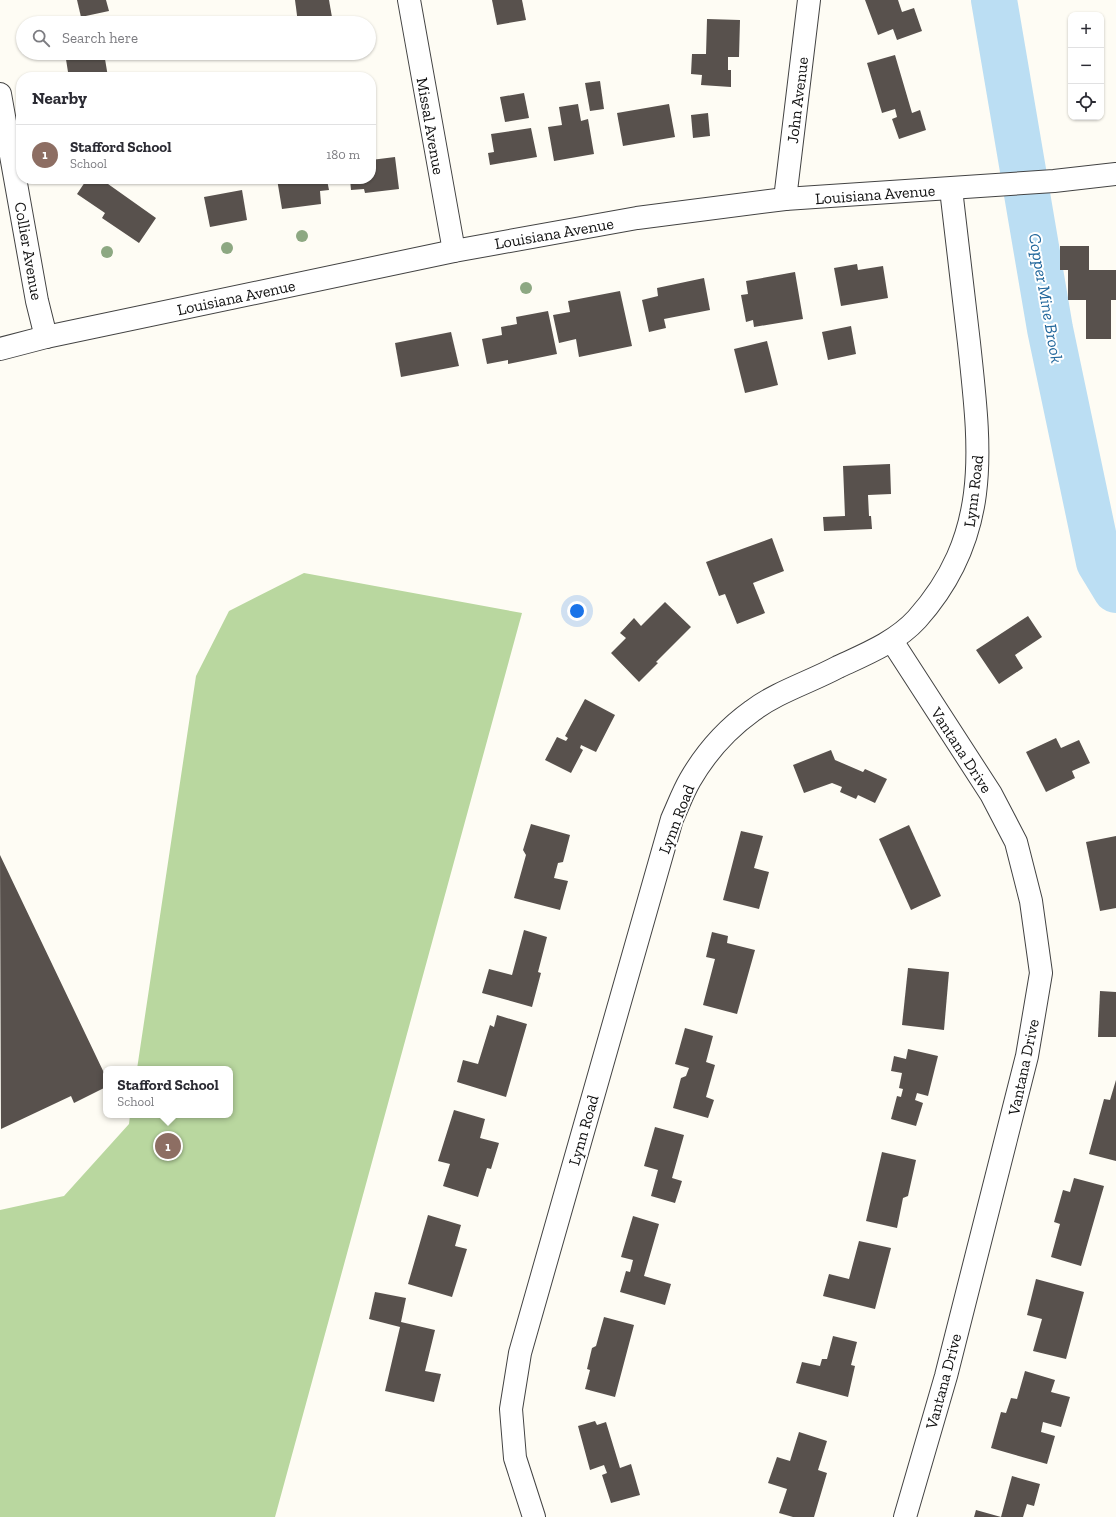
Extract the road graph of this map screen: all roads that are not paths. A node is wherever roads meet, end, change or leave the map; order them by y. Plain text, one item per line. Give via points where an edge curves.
1 (409, 0) edge
2 (809, 0) edge
3 (0, 94) edge
4 (1116, 174) edge
5 (16, 184) edge
6 (16, 184) edge
7 (951, 189) junction
8 (785, 199) junction
9 (454, 251) junction
10 (46, 337) junction
11 (0, 349) edge
12 (892, 641) junction
13 (534, 1517) edge
14 (905, 1517) edge

1 - 9 street, Missal Avenue
2 - 8 street, John Avenue
3 - 5 street, Collier Avenue
4 - 7 street, Louisiana Avenue
6 - 10 street, Collier Avenue
7 - 8 street, Louisiana Avenue
7 - 12 street, Lynn Road via 976,405 979,461 974,509 967,537 957,561 941,588 916,620
8 - 9 street, Louisiana Avenue via 637,218
9 - 10 street, Louisiana Avenue
10 - 11 street, Louisiana Avenue
12 - 13 street, Lynn Road via 753,710 722,736 690,780 672,819 520,1353 511,1409 516,1458
12 - 14 street, Vantana Drive via 991,794 1016,842 1031,901 1041,973 1028,1056 946,1376

